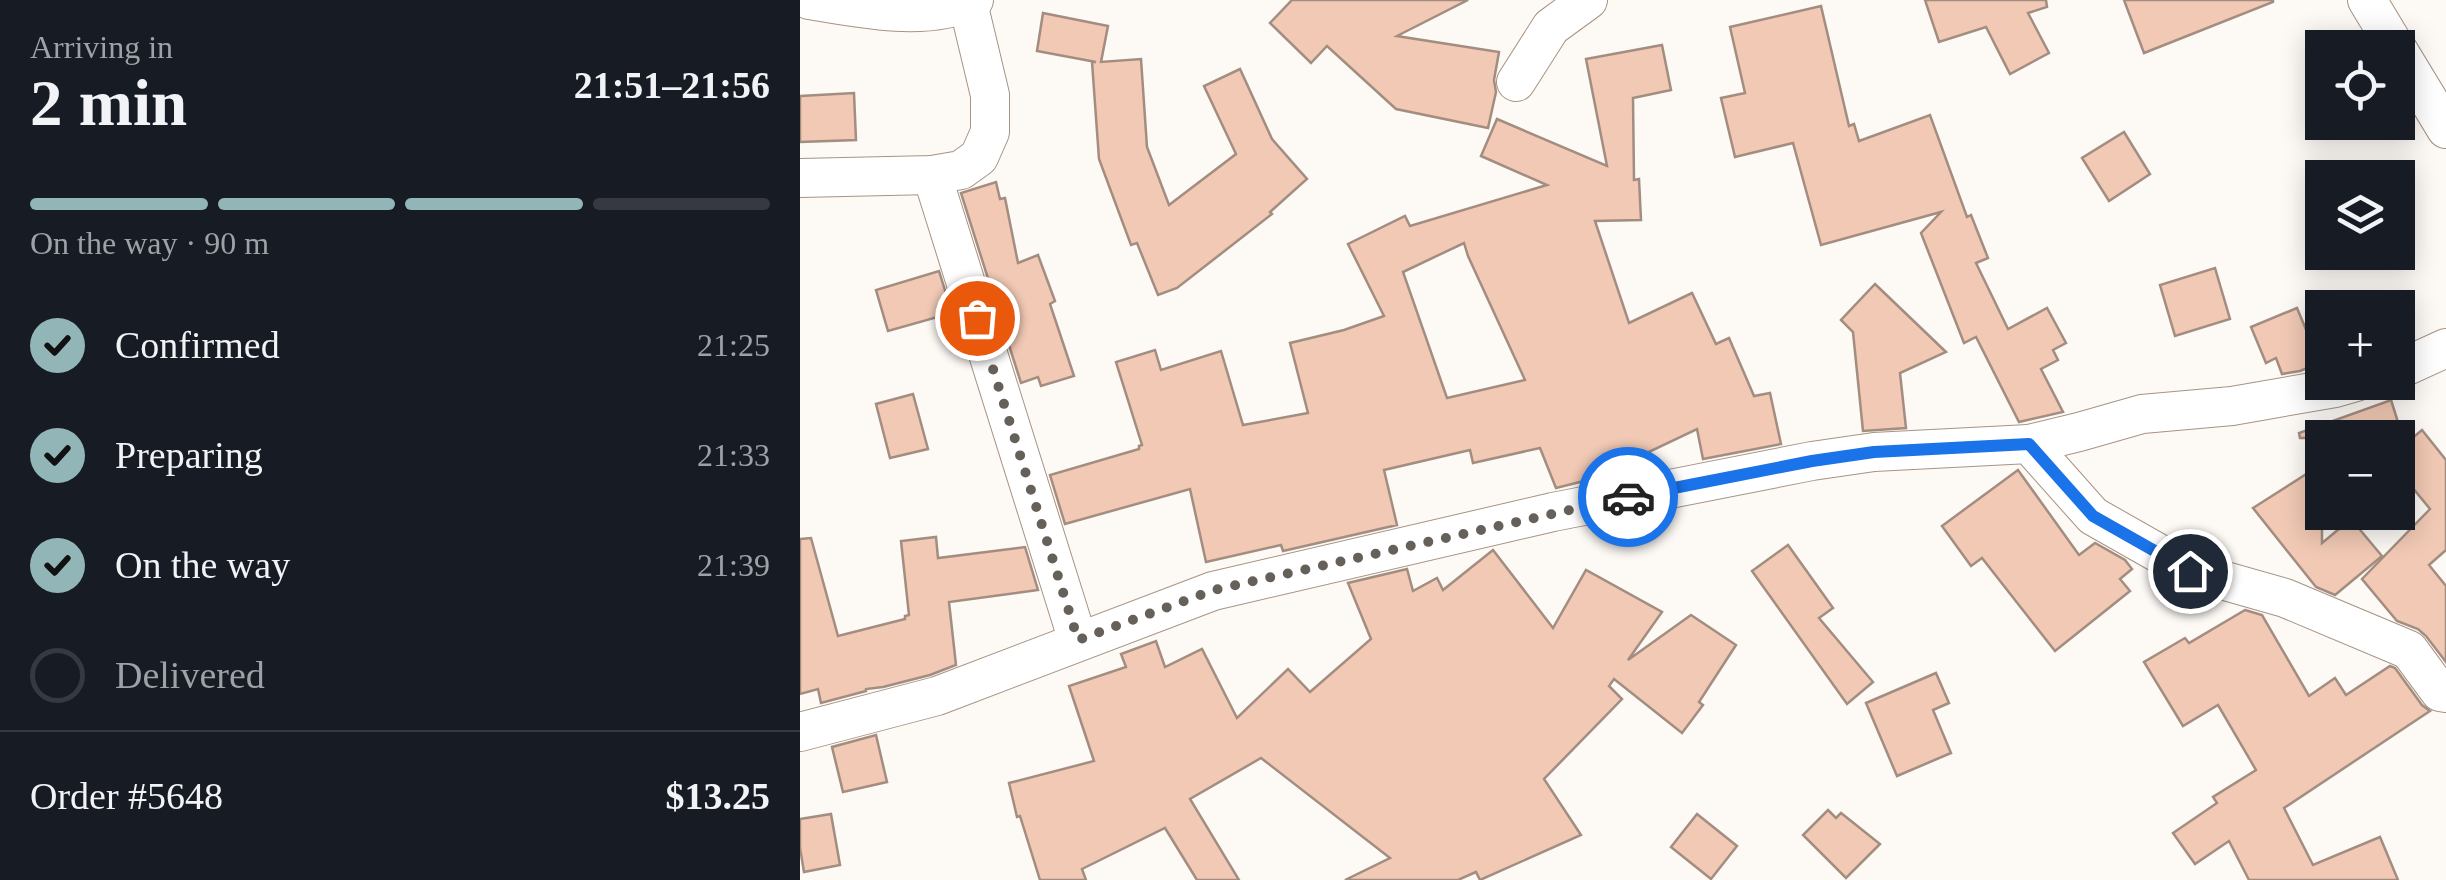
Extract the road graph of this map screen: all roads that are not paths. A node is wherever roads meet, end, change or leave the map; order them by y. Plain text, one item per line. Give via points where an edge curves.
1 (809, 0) edge
2 (1588, 0) edge
3 (2367, 0) edge
4 (971, 2) edge
5 (2385, 30) edge
6 (2415, 78) edge
7 (1516, 82) dead end
8 (2446, 129) edge
9 (932, 175) junction
10 (800, 178) edge
11 (2446, 348) edge
12 (2415, 362) edge
13 (2305, 393) edge
14 (2029, 444) junction
15 (1078, 640) junction
16 (2446, 693) edge
17 (800, 732) edge

1 - 4 street via 880,12
2 - 7 street via 1551,27
3 - 5 street
4 - 9 street via 990,95 990,132 979,157 960,170
6 - 8 street
9 - 10 street
9 - 15 street
11 - 12 street
13 - 14 street via 2142,414
14 - 15 street via 1874,452 1553,512 1214,590
14 - 16 street via 2093,516 2190,571 2285,598 2409,650
15 - 17 street via 937,696

